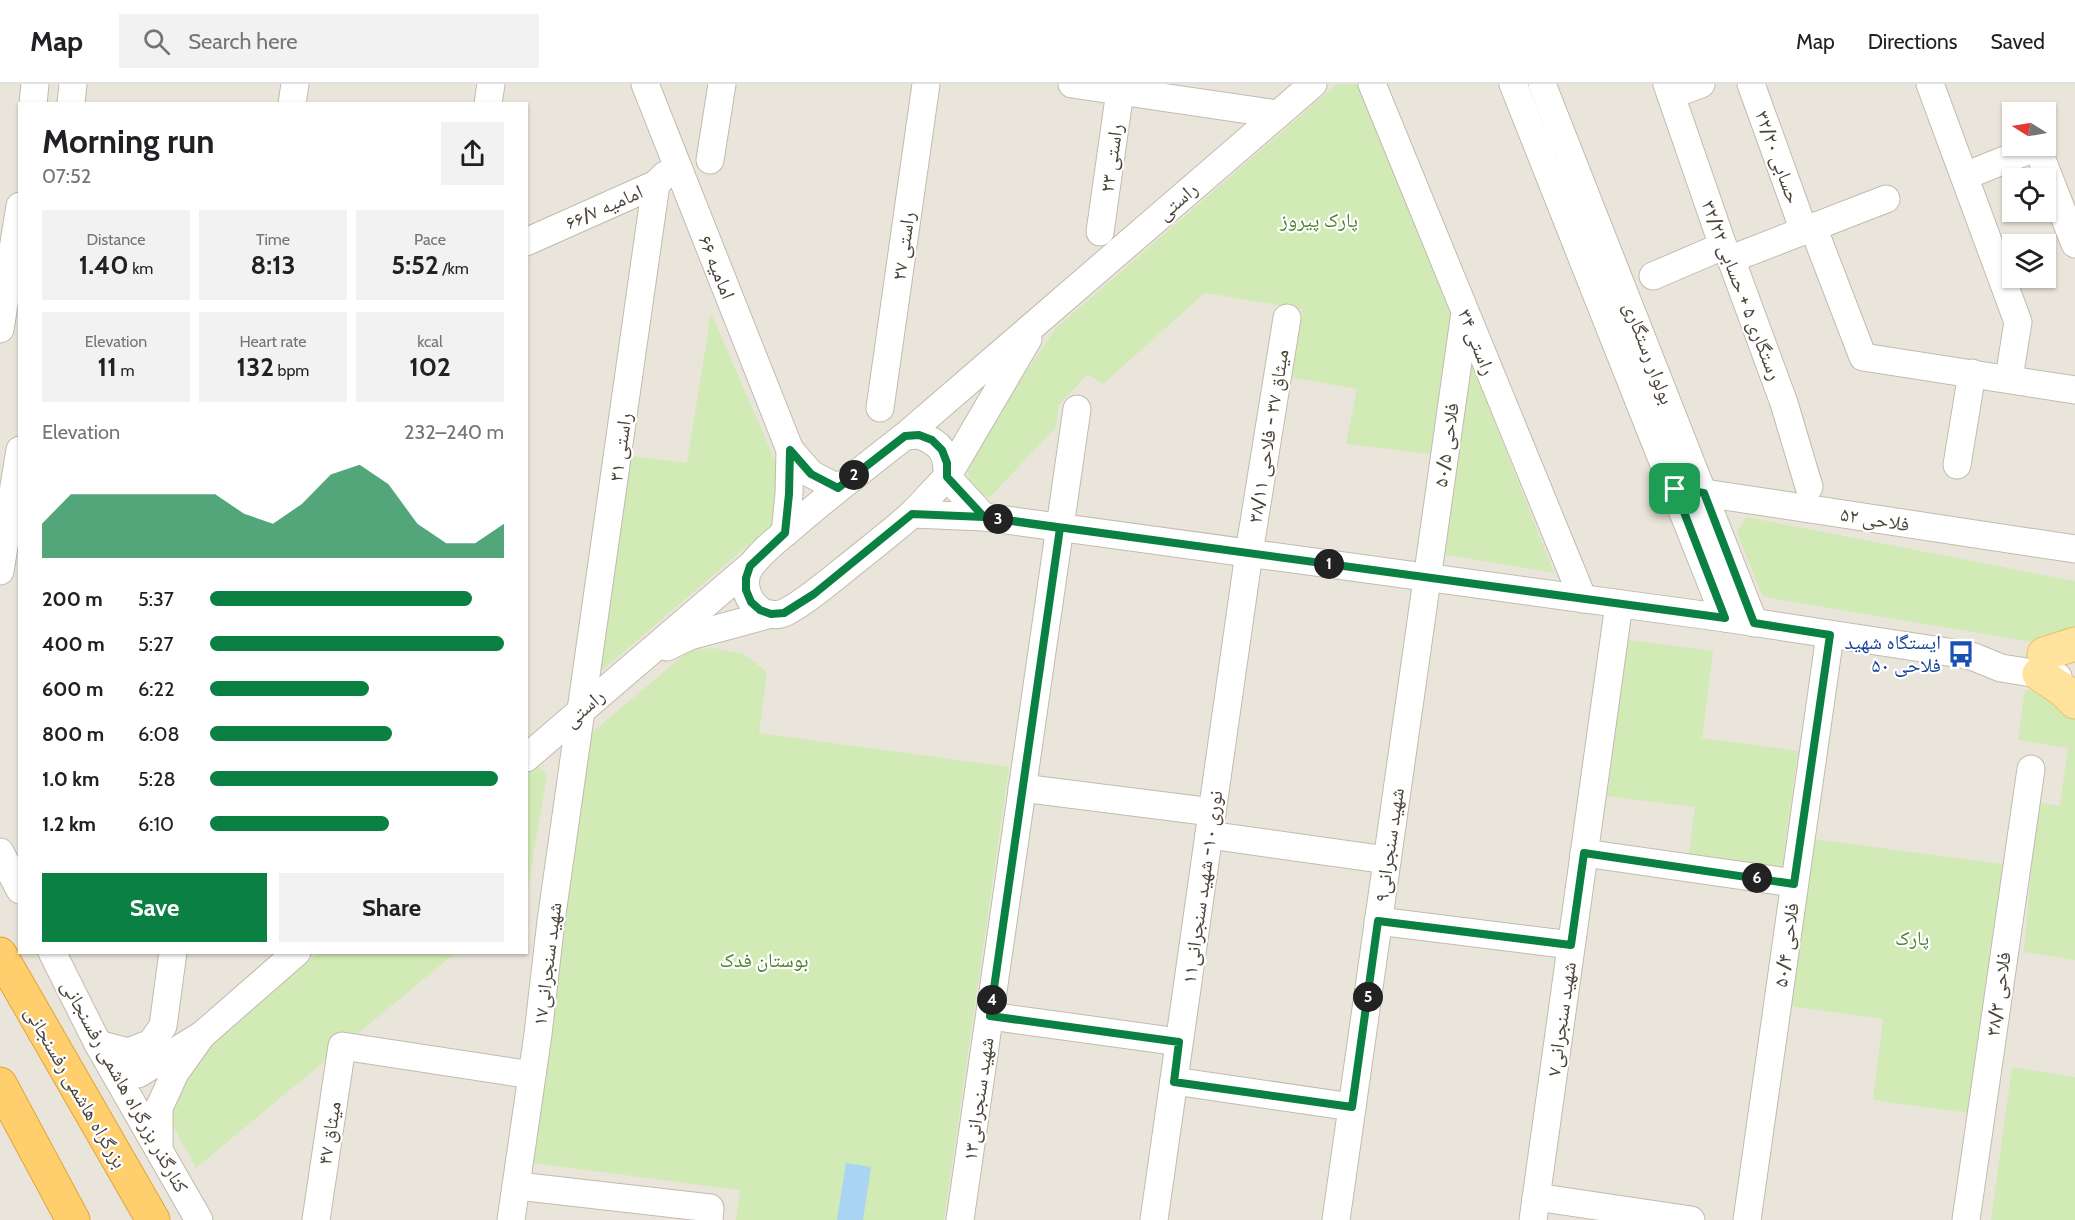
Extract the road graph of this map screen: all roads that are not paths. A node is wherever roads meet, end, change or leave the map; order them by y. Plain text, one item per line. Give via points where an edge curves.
1 (35, 84) edge
2 (73, 84) edge
3 (295, 84) edge
4 (491, 84) edge
5 (645, 84) edge
6 (722, 84) edge
7 (926, 84) edge
8 (1072, 84) edge
9 (1313, 84) edge
10 (1372, 84) edge
11 (1513, 84) edge
12 (1542, 84) edge
13 (1701, 84) edge
14 (1751, 84) edge
15 (1930, 84) edge
16 (1120, 88) edge
17 (1669, 90) edge
18 (33, 102) edge
19 (71, 102) edge
20 (292, 102) edge
21 (488, 102) edge
22 (1277, 114) junction
23 (710, 160) dead end
24 (676, 164) junction
25 (1965, 176) junction
26 (656, 184) junction
27 (1886, 199) dead end
28 (18, 218) edge
29 (1808, 229) junction
30 (1100, 232) dead end
31 (528, 241) edge
32 (2075, 244) edge
33 (1727, 252) junction
34 (1653, 276) dead end
35 (1465, 312) junction
36 (1040, 318) junction
37 (1287, 318) dead end
38 (0, 329) edge
39 (1972, 373) junction
40 (2009, 378) junction
41 (2075, 390) edge
42 (880, 408) dead end
43 (1077, 409) dead end
44 (905, 436) junction
45 (790, 450) junction
46 (1956, 465) dead end
47 (18, 472) edge
48 (947, 477) junction
49 (1809, 486) dead end
50 (838, 488) junction
51 (1675, 489) junction
52 (1704, 493) junction
53 (15, 504) edge
54 (912, 514) junction
55 (984, 517) junction
56 (1060, 528) junction
57 (785, 533) junction
58 (2075, 549) edge
59 (1249, 553) junction
60 (750, 566) junction
61 (0, 571) edge
62 (1427, 578) junction
63 (1583, 599) junction
64 (1619, 604) junction
65 (771, 614) junction
66 (1725, 618) junction
67 (1754, 623) junction
68 (1830, 635) junction
69 (2075, 644) edge
70 (642, 659) junction
71 (2053, 662) edge
72 (2075, 680) edge
73 (2075, 702) edge
74 (582, 709) junction
75 (528, 756) edge
76 (2031, 769) dead end
77 (1022, 788) junction
78 (1210, 823) junction
79 (0, 852) edge
80 (1584, 853) junction
81 (1387, 860) junction
82 (1794, 884) junction
83 (18, 886) edge
84 (1378, 921) junction
85 (1571, 945) junction
86 (0, 954) edge
87 (52, 954) edge
88 (173, 954) edge
89 (295, 954) edge
90 (990, 1016) junction
91 (202, 1035) junction
92 (1179, 1042) junction
93 (98, 1044) junction
94 (114, 1071) junction
95 (532, 1076) junction
96 (1174, 1082) junction
97 (0, 1084) edge
98 (1352, 1107) junction
99 (159, 1149) junction
100 (518, 1186) junction
101 (1535, 1208) edge
102 (709, 1214) edge
103 (73, 1220) edge
104 (153, 1220) edge
105 (199, 1220) edge
106 (316, 1220) edge
107 (511, 1220) edge
108 (960, 1220) edge
109 (1154, 1220) edge
110 (1336, 1220) edge
111 (1691, 1220) edge
112 (1747, 1220) edge
113 (1966, 1220) edge

1 - 18 street
2 - 19 street
3 - 20 street
4 - 21 street
5 - 24 street, امامیه ۶۶
6 - 23 street
7 - 42 street, راستی ۲۷
8 - 16 street
9 - 22 street, راستی
10 - 35 street, راستی ۳۴
11 - 51 street, بولوار رستگاری
12 - 52 street, بولوار رستگاری
13 - 17 street
14 - 29 street, حسابی ۳۲/۲۰
15 - 25 street
16 - 22 street
16 - 30 street, راستی ۲۳
17 - 33 street, رستگاری ۵ + حسابی ۳۲/۲۲
22 - 36 street, راستی
24 - 26 street, امامیه ۶۶/۷
24 - 45 street, امامیه ۶۶
25 - 32 street via 2037,147
25 - 40 street via 2018,322
26 - 31 street, امامیه ۶۶/۷
26 - 74 street, راستی ۳۱
27 - 29 street
28 - 38 street
29 - 33 street
29 - 39 street, حسابی ۳۲/۲۰ via 1863,357
33 - 34 street
33 - 49 street, رستگاری ۵ + حسابی ۳۲/۲۲ via 1784,403
35 - 62 street, فلاحی ۵۰/۵
35 - 63 street, راستی ۳۴
36 - 44 street, راستی
36 - 48 street, راستی
37 - 59 street, میثاق ۳۷ - فلاحی ۳۸/۱۱
39 - 40 street
39 - 46 street
40 - 41 street
43 - 56 street, شهید سنجرانی۱۳
44 - 48 street via 919,435 932,440 942,450
44 - 50 street, راستی
45 - 50 street via 811,474
45 - 57 street
47 - 53 street
48 - 54 street, راستی
48 - 55 street
50 - 57 street, راستی
51 - 52 street, فلاحی ۵۲
51 - 66 street, بولوار رستگاری
52 - 58 street, فلاحی ۵۲
52 - 67 street, بولوار رستگاری
53 - 61 street
54 - 55 street
54 - 65 street, راستی via 814,594 784,613
55 - 56 street
56 - 59 street
56 - 77 street, شهید سنجرانی۱۳
57 - 60 street, راستی
59 - 62 street
59 - 78 street, نوری ۱۰- شهید سنجرانی۱۱
60 - 65 street via 746,590 751,602
60 - 70 street, راستی
62 - 63 street
62 - 81 street, شهید سنجرانی۹
63 - 64 street
64 - 66 street
64 - 80 street, شهید سنجرانی۷
65 - 70 street, راستی via 690,636
66 - 67 street
67 - 68 street
68 - 71 street via 1974,657 2001,668
68 - 82 street, فلاحی ۵۰/۴
69 - 71 main road
70 - 74 street, راستی
71 - 72 street
71 - 73 main road via 2063,690
74 - 75 street, راستی
74 - 95 street, شهید سنجرانی۱۷
76 - 113 street, فلاحی ۳۸/۳
77 - 78 street
77 - 90 street, شهید سنجرانی۱۳
78 - 81 street
78 - 92 street, نوری ۱۰- شهید سنجرانی۱۱
79 - 83 street
80 - 82 street
80 - 85 street, شهید سنجرانی۷
81 - 84 street, شهید سنجرانی۹
82 - 112 street, فلاحی ۵۰/۴
84 - 85 street
84 - 98 street, شهید سنجرانی۹
85 - 101 street, شهید سنجرانی۷
86 - 104 highway, بزرگراه هاشمی رفسنجانی
87 - 93 street, کنارگذر بزرگراه هاشمی رفسنجانی
88 - 93 street via 163,1026 151,1043 128,1052
89 - 91 street
90 - 92 street
90 - 108 street, شهید سنجرانی۱۳
91 - 94 street via 138,1074
91 - 99 street via 175,1073 159,1108
92 - 96 street, نوری ۱۰- شهید سنجرانی۱۱
93 - 94 street, کنارگذر بزرگراه هاشمی رفسنجانی
94 - 99 street, کنارگذر بزرگراه هاشمی رفسنجانی
95 - 100 street, شهید سنجرانی۱۷
95 - 106 street, میثاق ۴۷ via 342,1046
96 - 98 street
96 - 109 street, نوری ۱۰- شهید سنجرانی۱۱
97 - 103 highway
98 - 110 street, شهید سنجرانی۹
99 - 105 street, کنارگذر بزرگراه هاشمی رفسنجانی
100 - 102 street
100 - 107 street, شهید سنجرانی۱۷
101 - 111 street

